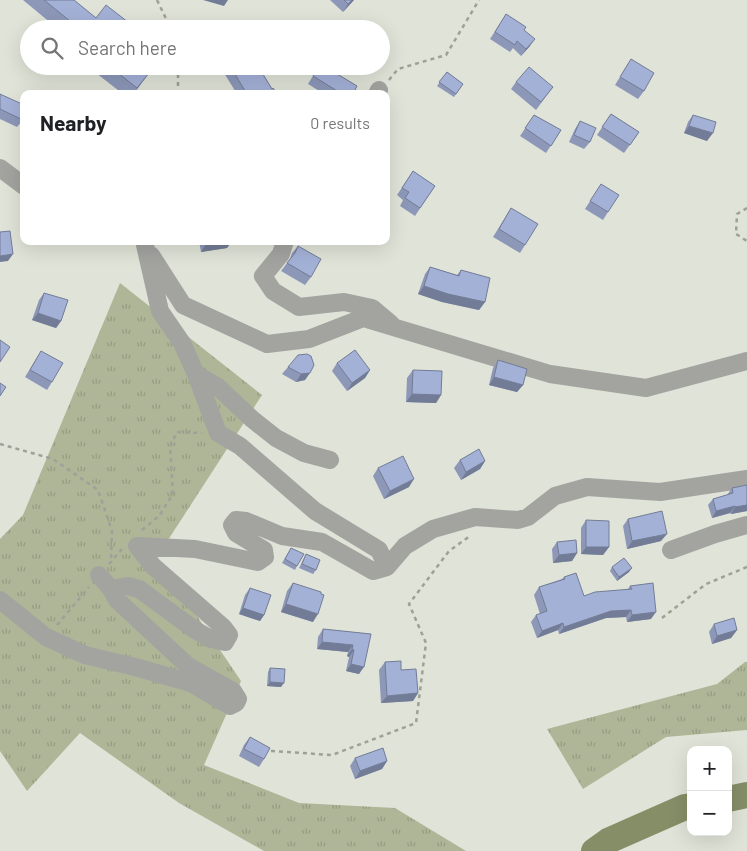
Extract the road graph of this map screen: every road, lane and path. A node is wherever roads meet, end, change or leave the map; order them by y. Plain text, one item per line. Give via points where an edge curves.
1 (157, 0) edge
2 (480, 0) edge
3 (167, 20) edge
4 (178, 75) edge
5 (178, 90) edge
6 (380, 90) edge
7 (0, 168) edge
8 (20, 183) edge
9 (747, 208) edge
10 (747, 241) edge
11 (142, 245) edge
12 (142, 245) edge
13 (284, 245) edge
14 (407, 333) junction
15 (747, 362) edge
16 (196, 374) junction
17 (218, 433) junction
18 (0, 444) edge
19 (330, 460) dead end
20 (747, 479) edge
21 (747, 525) edge
22 (476, 532) dead end
23 (134, 543) junction
24 (671, 550) dead end
25 (111, 561) junction
26 (388, 567) junction
27 (747, 568) edge
28 (99, 575) junction
29 (111, 589) junction
30 (0, 600) edge
31 (662, 618) dead end
32 (46, 637) junction
33 (271, 751) edge

1 - 3 path
2 - 6 path via 446,55 398,70
4 - 5 path
7 - 8 street
9 - 10 path via 737,214 736,234
11 - 14 street via 183,304 267,344 309,339 363,318
12 - 16 street via 160,311 182,344
13 - 14 street via 281,254 263,276 273,291 299,307 344,302 372,308
14 - 15 street via 550,374 646,388
16 - 17 street
16 - 19 street via 218,387 276,438 304,453
17 - 23 path via 177,432 170,447 173,494 159,516
17 - 26 street via 240,446 315,511 379,550
18 - 25 path via 52,459 98,490 112,531
20 - 26 street via 660,492 587,487 555,496 528,517 518,520 475,517 433,530 405,546
21 - 24 street
22 - 33 path via 448,552 409,604 426,643 416,723 332,755
23 - 25 path
23 - 26 street via 195,549 258,562 265,557 264,550 236,533 232,525 236,520 282,536 322,542 373,571
23 - 29 street via 154,566 223,626 229,635 226,642 211,639 195,630 139,589 128,586
25 - 28 path
27 - 31 path via 706,584
28 - 29 street
28 - 32 path
29 - 32 street via 117,600 188,666 233,691 238,699 236,703 230,706 191,683 85,655
30 - 32 street

